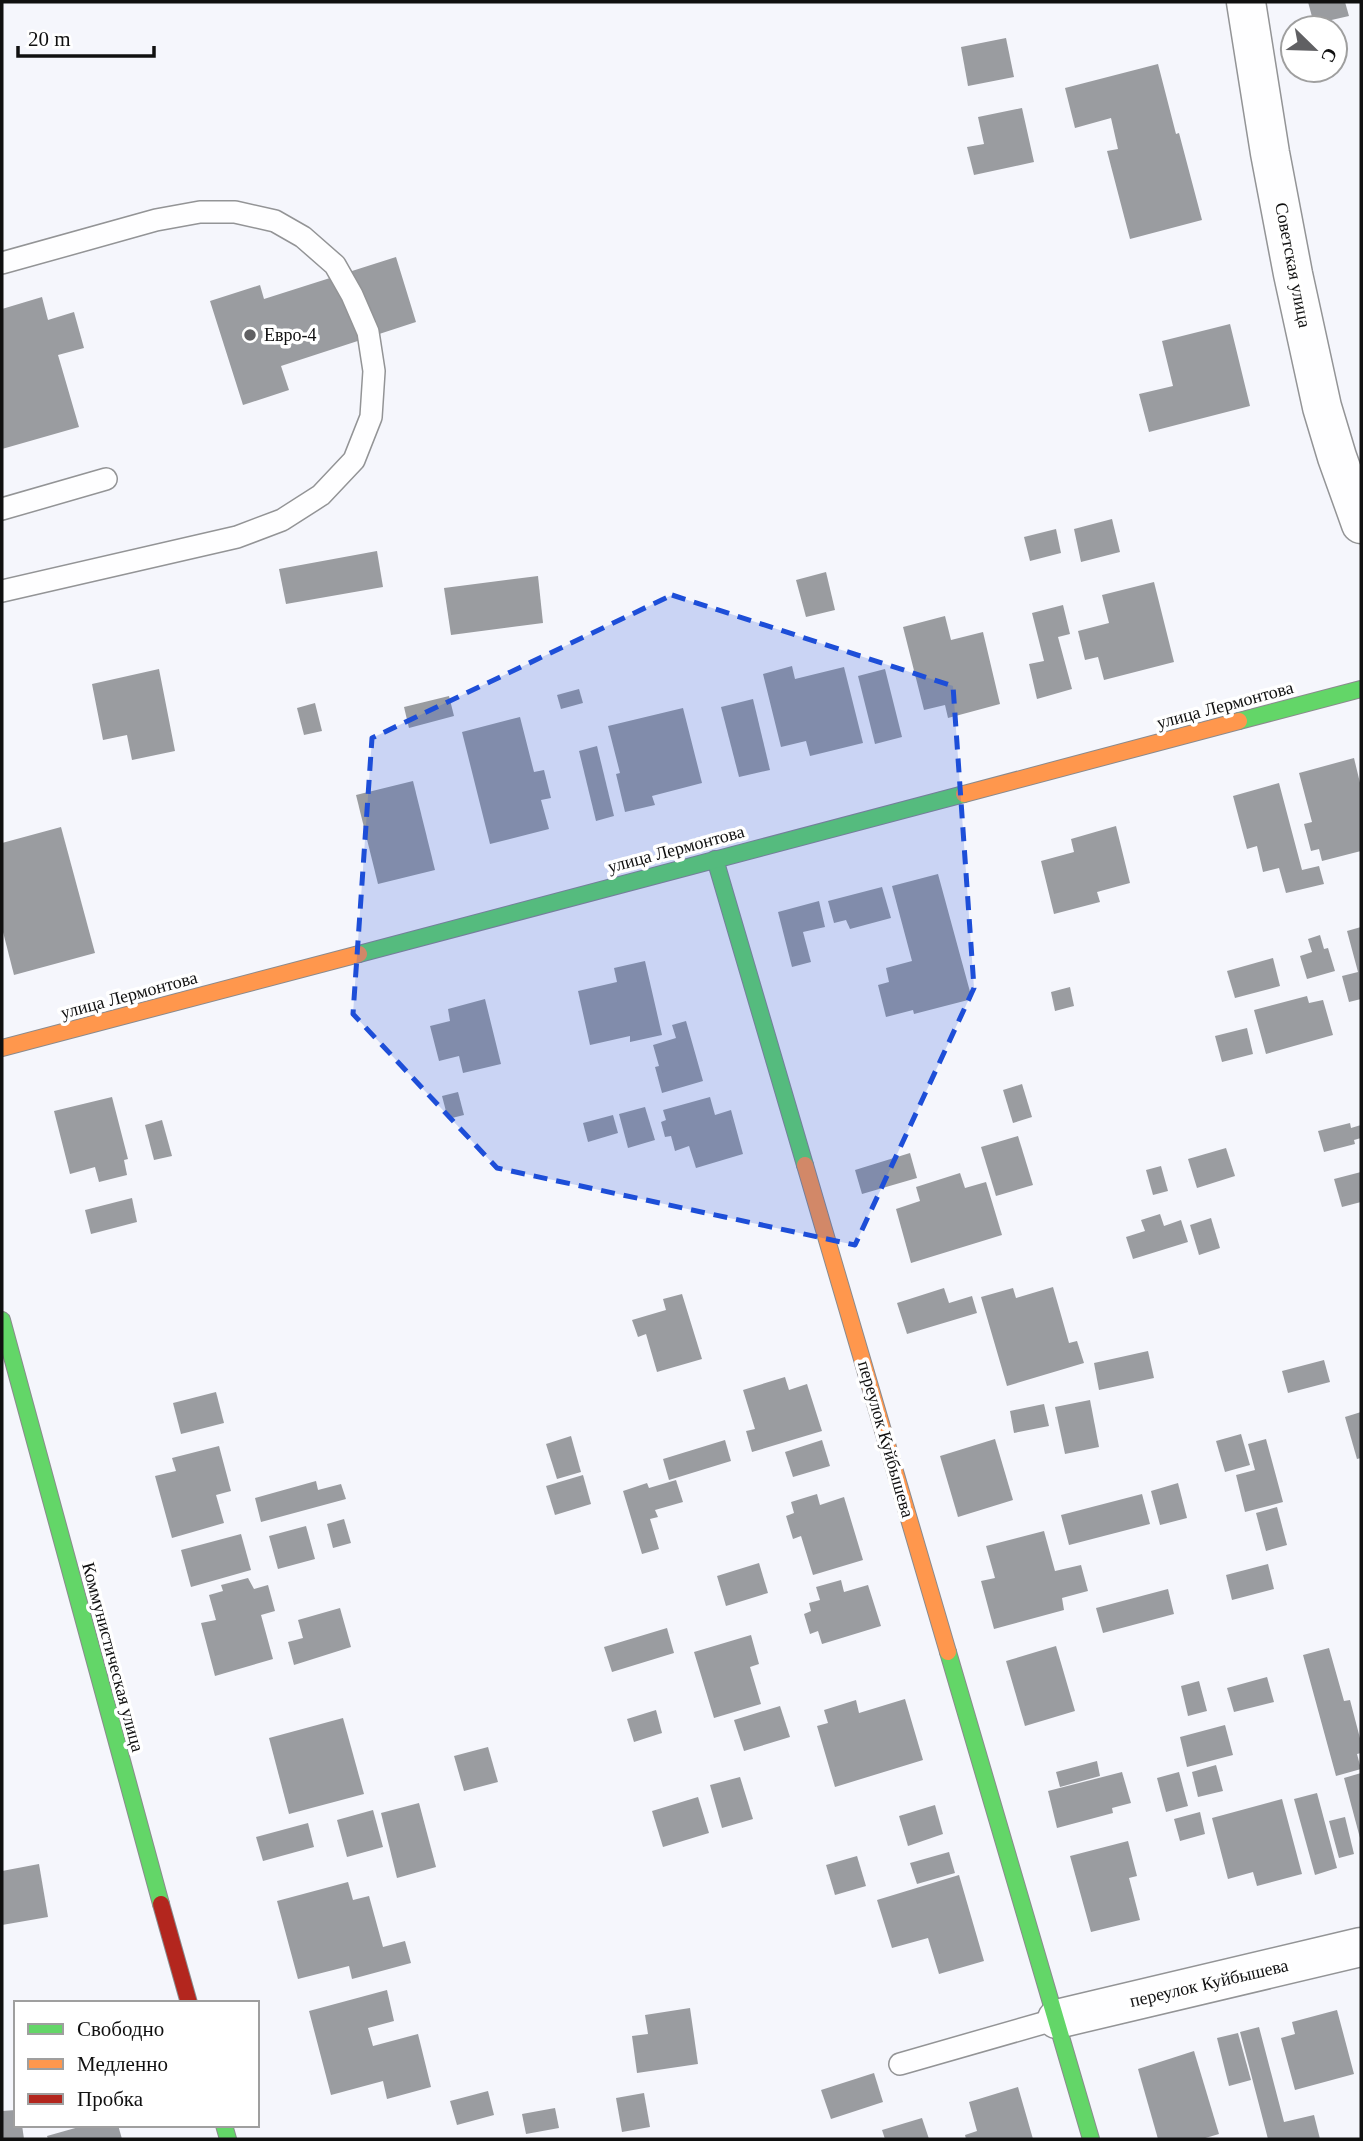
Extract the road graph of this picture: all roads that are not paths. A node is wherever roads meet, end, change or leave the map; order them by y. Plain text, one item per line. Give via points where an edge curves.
1 (1246, 2) edge
2 (2, 263) edge
3 (106, 479) dead end
4 (2, 509) edge
5 (1361, 524) edge
6 (2, 592) edge
7 (1361, 689) edge
8 (715, 859) junction
9 (2, 1048) edge
10 (2, 1320) edge
11 (1361, 1947) edge
12 (188, 2001) edge
13 (1057, 2019) junction
14 (900, 2064) dead end
15 (1091, 2139) edge

1 - 5 street, Советская улица via 1293,274 1337,457
2 - 6 lane via 200,212 235,212 275,221 303,237 335,265 368,332 374,372 371,417 354,460 321,495 282,520 237,537
3 - 4 lane
7 - 8 main road, улица Лермонтова
8 - 9 main road, улица Лермонтова
8 - 13 main road, переулок Куйбышева
10 - 12 main road, Коммунистическая улица
11 - 13 street, переулок Куйбышева
13 - 14 lane
13 - 15 main road, переулок Куйбышева

